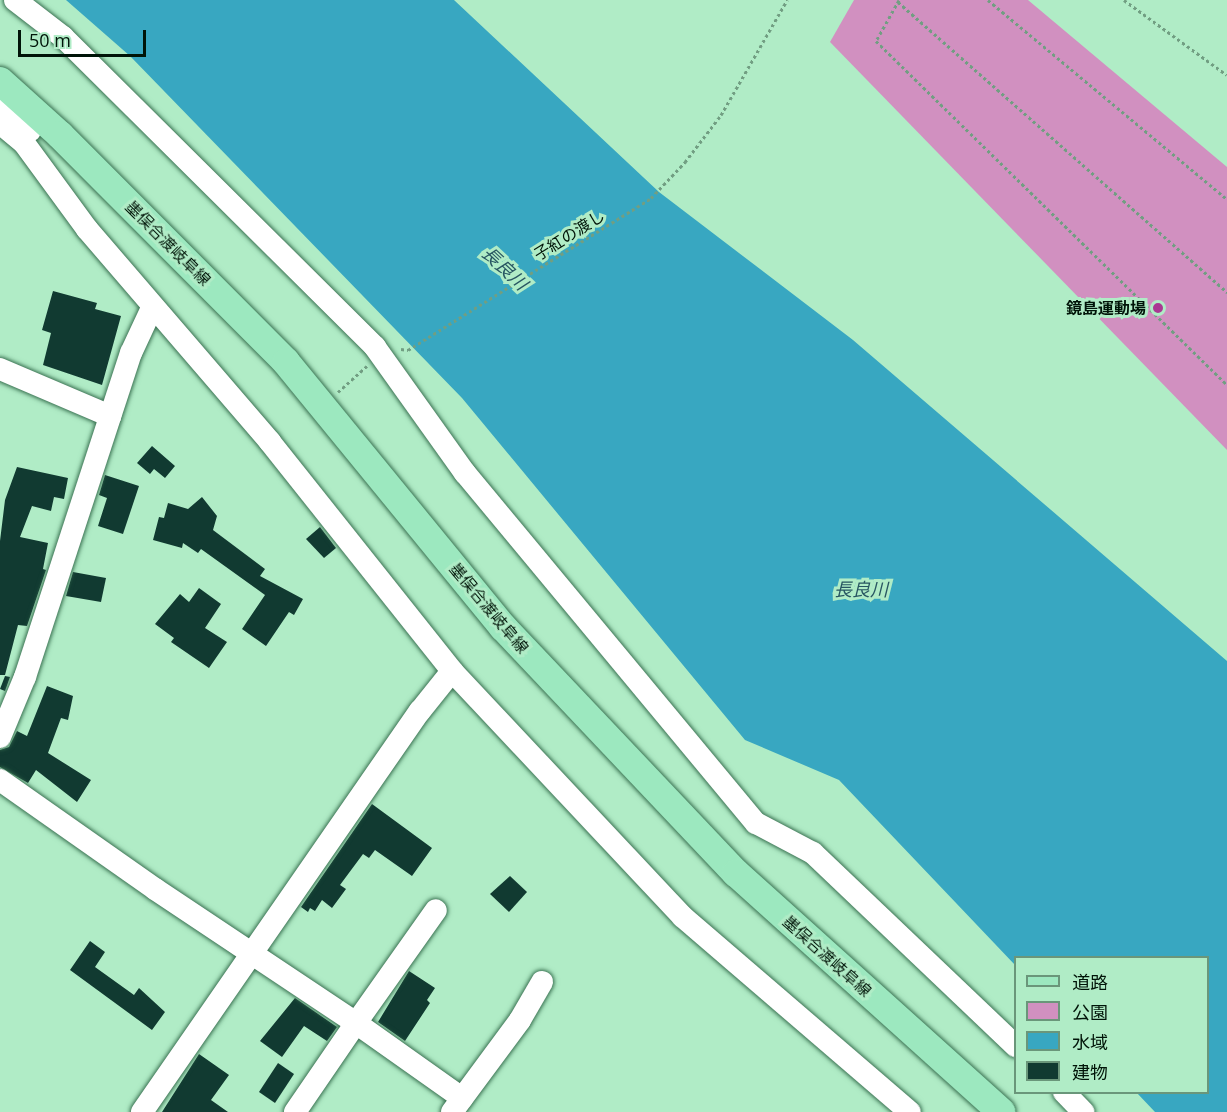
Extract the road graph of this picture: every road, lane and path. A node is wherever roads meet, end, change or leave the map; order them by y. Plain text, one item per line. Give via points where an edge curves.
1 (15, 0) edge
2 (787, 0) edge
3 (988, 0) edge
4 (1124, 0) edge
5 (898, 1) edge
6 (1227, 75) edge
7 (0, 81) edge
8 (0, 100) edge
9 (0, 123) edge
10 (49, 179) junction
11 (1227, 199) edge
12 (1227, 292) edge
13 (152, 308) junction
14 (408, 350) dead end
15 (381, 356) junction
16 (0, 369) edge
17 (1227, 385) edge
18 (324, 406) junction
19 (110, 416) junction
20 (452, 671) junction
21 (0, 737) edge
22 (0, 780) edge
23 (436, 910) dead end
24 (254, 953) junction
25 (542, 982) dead end
26 (356, 1023) junction
27 (1014, 1044) edge
28 (1066, 1094) edge
29 (457, 1105) edge
30 (142, 1112) edge
31 (296, 1112) edge
32 (910, 1112) edge
33 (1001, 1112) edge
34 (1083, 1112) edge

1 - 15 street via 63,37
2 - 14 path, 子紅の渡し via 721,115 651,198
3 - 11 path
4 - 6 path
5 - 12 path
5 - 17 path via 876,41
7 - 18 main road, 墨俣合渡岐阜線 via 161,236 286,362
8 - 10 street via 40,142
9 - 10 street via 24,144
10 - 13 street
13 - 19 street via 131,353
13 - 20 street via 270,442
15 - 18 path
15 - 27 street via 501,517 756,823 813,853
16 - 19 street
18 - 33 main road, 墨俣合渡岐阜線 via 503,627 608,740 736,873
19 - 21 street via 25,677
20 - 24 street via 420,711
20 - 32 street via 683,916
22 - 24 street via 154,890
23 - 26 street
24 - 26 street
24 - 30 street
25 - 29 street via 520,1020
26 - 29 street
26 - 31 street
28 - 34 street

